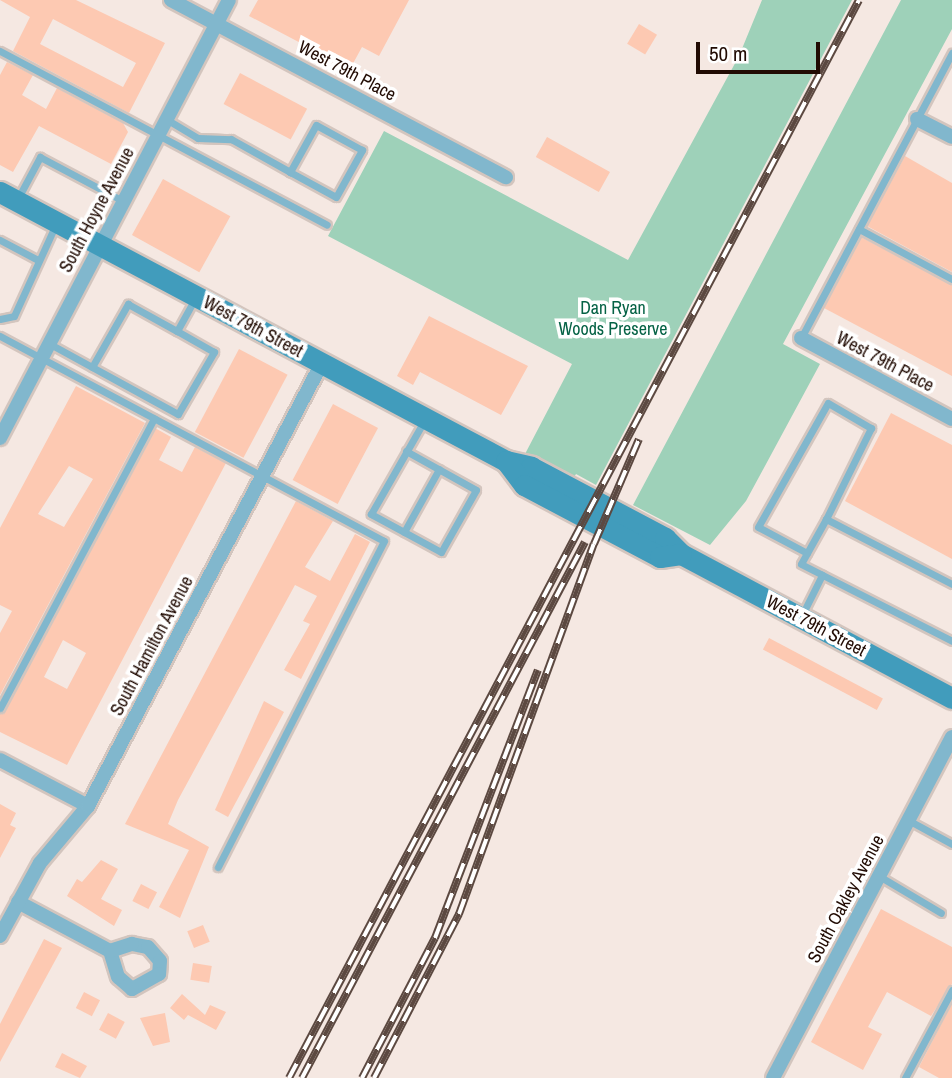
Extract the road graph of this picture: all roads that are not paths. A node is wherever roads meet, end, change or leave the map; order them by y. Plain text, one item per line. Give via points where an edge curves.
1 (171, 0) edge
2 (229, 0) edge
3 (216, 24) junction
4 (0, 51) edge
5 (952, 53) edge
6 (166, 119) junction
7 (917, 119) junction
8 (158, 135) junction
9 (952, 137) edge
10 (290, 172) junction
11 (506, 177) dead end
12 (5, 197) edge
13 (123, 201) junction
14 (57, 222) junction
15 (327, 225) dead end
16 (859, 229) junction
17 (0, 240) edge
18 (100, 245) junction
19 (36, 259) junction
20 (952, 279) edge
21 (196, 296) junction
22 (0, 319) edge
23 (177, 331) junction
24 (0, 336) edge
25 (801, 338) joint
26 (49, 344) junction
27 (42, 358) junction
28 (322, 363) junction
29 (92, 367) junction
30 (154, 418) junction
31 (425, 418) junction
32 (952, 419) edge
33 (0, 438) edge
34 (406, 451) junction
35 (439, 469) junction
36 (263, 476) junction
37 (825, 519) junction
38 (404, 532) junction
39 (807, 553) junction
40 (822, 575) junction
41 (952, 584) edge
42 (800, 618) junction
43 (952, 641) edge
44 (952, 698) edge
45 (0, 708) edge
46 (952, 737) edge
47 (0, 760) edge
48 (89, 807) junction
49 (908, 820) junction
50 (952, 844) edge
51 (218, 867) dead end
52 (879, 876) junction
53 (18, 902) junction
54 (941, 913) dead end
55 (0, 936) edge
56 (110, 951) dead end
57 (952, 990) edge
58 (773, 1078) edge
59 (905, 1078) edge

1 - 3 street, West 79th Place
2 - 3 street, South Hoyne Avenue
3 - 6 street, South Hoyne Avenue
3 - 11 street, West 79th Place
4 - 8 lane
5 - 7 lane
6 - 8 street, South Hoyne Avenue
6 - 10 lane via 198,138 231,139
7 - 9 street
7 - 16 lane
8 - 13 street, South Hoyne Avenue
8 - 15 lane
10 - 10 lane via 336,197 362,150 316,125
12 - 13 lane via 40,157
12 - 14 main road, West 79th Street
13 - 18 street, South Hoyne Avenue
14 - 18 main road, West 79th Street
14 - 19 lane
16 - 20 lane
16 - 25 lane
17 - 19 lane
18 - 21 main road, West 79th Street
18 - 26 street, South Hoyne Avenue
19 - 22 lane via 40,271 14,316
21 - 23 lane
21 - 28 main road, West 79th Street
23 - 29 lane via 128,304
23 - 29 lane via 214,352 178,414
24 - 27 lane
25 - 32 street, West 79th Place
26 - 27 street, South Hoyne Avenue
26 - 29 lane
27 - 30 lane
27 - 33 street, South Hoyne Avenue
28 - 31 main road, West 79th Street
28 - 36 street, South Hamilton Avenue
30 - 36 lane
30 - 45 lane
31 - 34 lane
31 - 42 main road, West 79th Street via 653,531 681,554
34 - 35 lane
34 - 38 lane via 371,514
35 - 38 lane
35 - 38 lane via 476,490 441,552
36 - 48 street, South Hamilton Avenue
36 - 51 lane via 384,541
37 - 39 lane
37 - 39 lane via 872,428 828,403 758,527
37 - 41 lane
39 - 40 lane via 802,564
40 - 42 lane
40 - 43 lane
42 - 44 main road, West 79th Street
46 - 49 street, South Oakley Avenue
47 - 48 street
48 - 53 street, South Hamilton Avenue via 40,863
49 - 50 lane
49 - 52 street, South Oakley Avenue
52 - 54 lane
52 - 58 street, South Oakley Avenue
53 - 55 street, South Hamilton Avenue
53 - 56 street
57 - 59 lane

